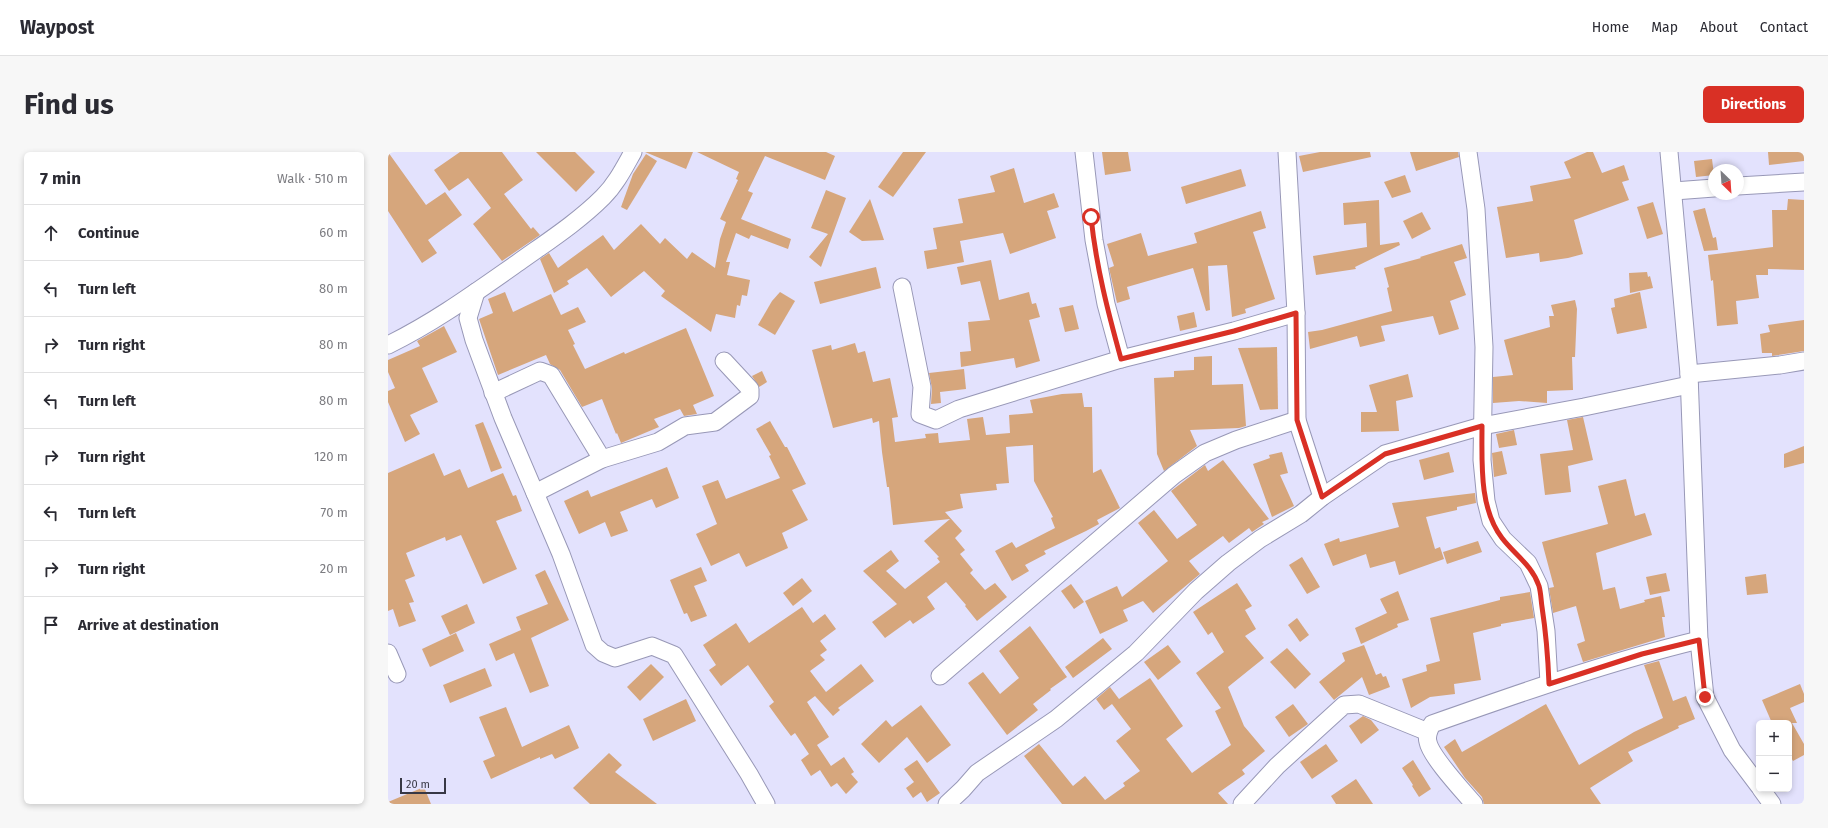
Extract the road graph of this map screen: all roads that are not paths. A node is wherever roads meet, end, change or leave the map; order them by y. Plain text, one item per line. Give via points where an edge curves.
1 (633, 152) edge
2 (1084, 152) edge
3 (1287, 152) edge
4 (1468, 152) edge
5 (1670, 152) edge
6 (1804, 182) edge
7 (1744, 186) edge
8 (1708, 188) edge
9 (1674, 191) junction
10 (902, 287) dead end
11 (476, 292) junction
12 (1296, 313) junction
13 (388, 345) edge
14 (1121, 359) junction
15 (724, 361) dead end
16 (1804, 361) edge
17 (1689, 380) junction
18 (493, 393) junction
19 (1297, 420) junction
20 (1482, 426) junction
21 (602, 459) junction
22 (535, 493) junction
23 (1322, 497) junction
24 (1699, 640) junction
25 (388, 653) edge
26 (397, 674) dead end
27 (940, 676) dead end
28 (1549, 684) junction
29 (1428, 732) junction
30 (1756, 782) edge
31 (1763, 792) edge
32 (766, 804) edge
33 (947, 804) edge
34 (1242, 804) edge
35 (1474, 804) edge
36 (1772, 804) edge

1 - 11 street via 621,175 599,201 534,252
2 - 14 street via 1094,240 1106,304
3 - 12 street
4 - 20 street via 1476,209 1484,347
5 - 9 street
6 - 7 street
8 - 9 street
9 - 17 street
10 - 14 street via 922,387 920,414 936,420 959,409
11 - 13 street via 436,319
11 - 18 street via 468,318
12 - 14 street
12 - 19 street
15 - 21 street via 750,388 750,396 716,422 685,426 658,442
16 - 17 street
17 - 20 street via 1584,407
17 - 24 street
18 - 21 street via 540,371 551,375
18 - 22 street
19 - 23 street
19 - 27 street via 1205,453 1174,475
20 - 23 street via 1385,454
20 - 28 street via 1482,460 1486,501 1491,521 1503,539 1528,564 1539,586 1546,631
21 - 22 street
22 - 32 street via 561,554 594,645 615,658 652,646 674,654
23 - 33 street via 1228,563 1196,591 1136,653 1056,719 977,773
24 - 28 street via 1642,654
24 - 30 street via 1705,697 1732,750
25 - 26 street
28 - 29 street via 1432,724
29 - 34 street via 1359,704 1344,705 1277,766
29 - 35 street via 1428,742 1433,754
31 - 36 street

